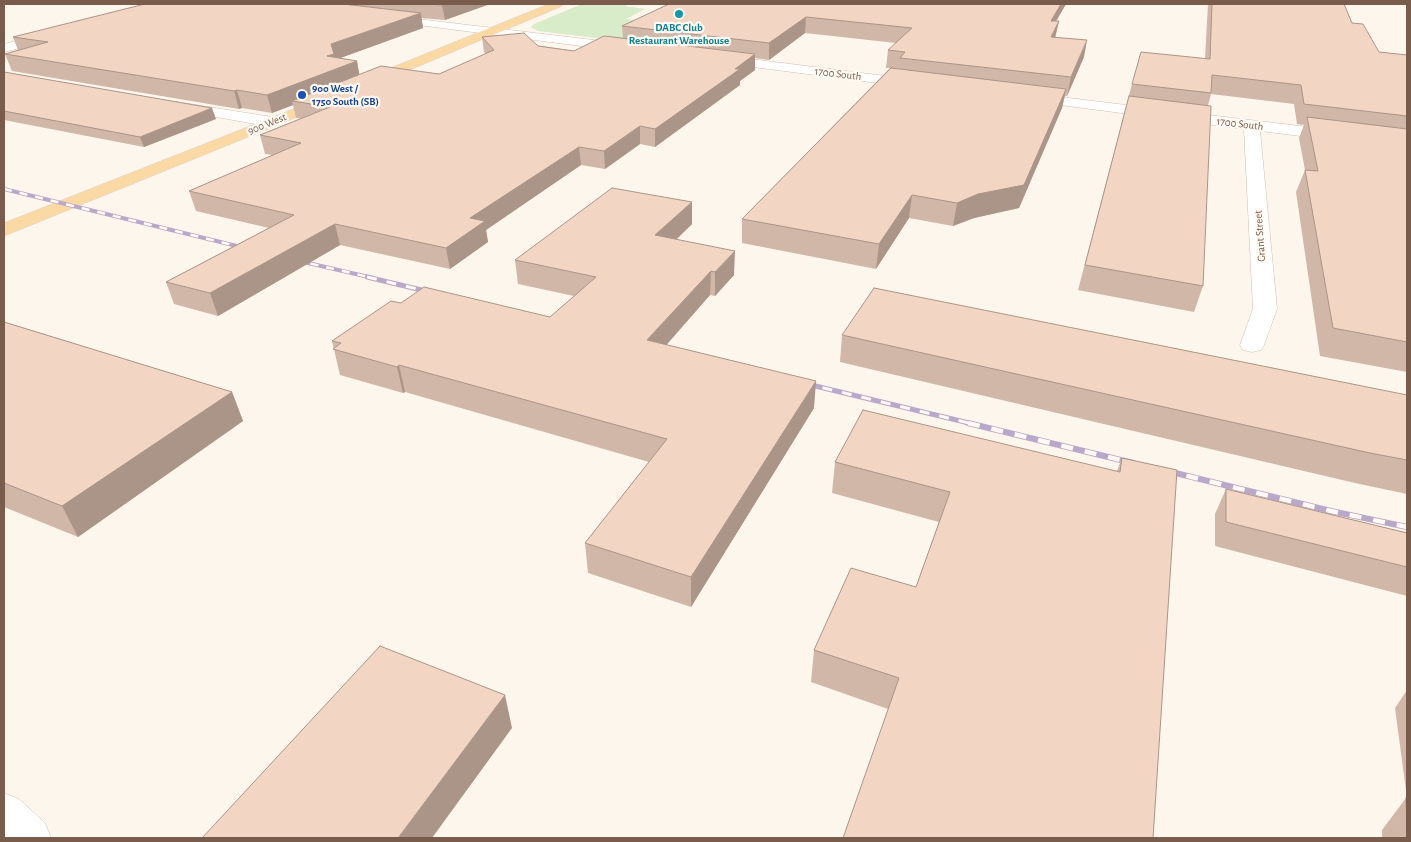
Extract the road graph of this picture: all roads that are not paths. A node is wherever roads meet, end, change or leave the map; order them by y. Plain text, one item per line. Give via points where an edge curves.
1 (558, 4) edge
2 (376, 17) edge
3 (491, 31) junction
4 (61, 33) edge
5 (4, 48) edge
6 (640, 50) edge
7 (707, 58) edge
8 (932, 86) edge
9 (1014, 96) edge
10 (159, 102) edge
11 (272, 122) junction
12 (1252, 125) junction
13 (1407, 144) edge
14 (4, 230) edge
15 (1252, 345) dead end
16 (4, 813) edge
17 (29, 838) edge

1 - 3 main road, 900 West
2 - 3 street
3 - 6 street
3 - 11 main road, 900 West
4 - 5 street
7 - 8 street, 1700 South
9 - 12 street, 1700 South
10 - 11 street
11 - 14 main road, 900 West
12 - 13 street, 1700 South
12 - 15 street, Grant Street via 1265,309
16 - 17 street

